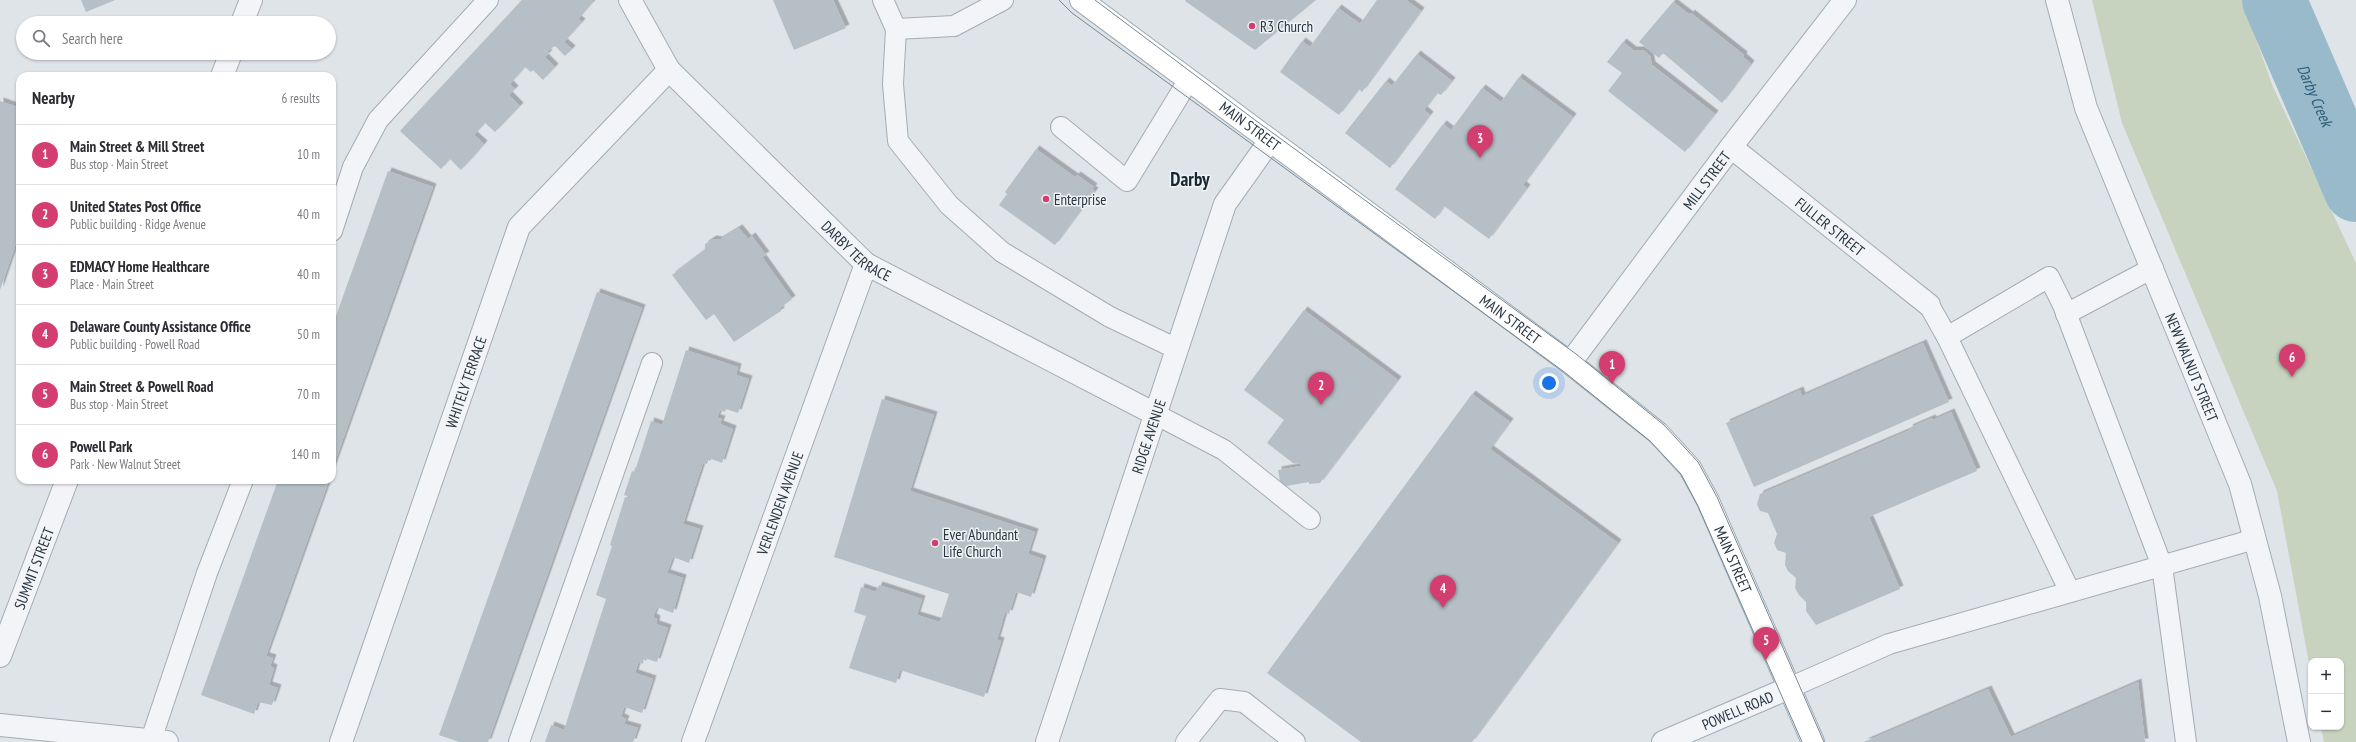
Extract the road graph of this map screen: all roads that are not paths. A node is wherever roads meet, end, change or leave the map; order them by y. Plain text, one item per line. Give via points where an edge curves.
1 (251, 0) edge
2 (488, 0) edge
3 (630, 0) edge
4 (883, 0) edge
5 (1003, 0) edge
6 (1080, 0) edge
7 (1845, 0) edge
8 (2057, 0) edge
9 (245, 16) edge
10 (896, 29) junction
11 (228, 60) edge
12 (669, 70) junction
13 (224, 72) edge
14 (1188, 81) junction
15 (1061, 127) dead end
16 (1269, 142) junction
17 (1731, 147) junction
18 (336, 219) edge
19 (866, 264) junction
20 (2153, 268) junction
21 (1930, 306) joint
22 (2066, 314) junction
23 (1947, 337) junction
24 (1177, 349) junction
25 (652, 363) dead end
26 (1570, 363) junction
27 (1155, 414) junction
28 (65, 484) edge
29 (241, 484) edge
30 (1310, 519) dead end
31 (2255, 539) junction
32 (2162, 566) junction
33 (2070, 592) junction
34 (0, 656) edge
35 (1789, 688) junction
36 (0, 725) edge
37 (159, 741) edge
38 (341, 742) edge
39 (519, 742) edge
40 (692, 742) edge
41 (1047, 742) edge
42 (1186, 742) edge
43 (1295, 742) edge
44 (1663, 742) edge
45 (1813, 742) edge
46 (2186, 742) edge
47 (2299, 742) edge

1 - 9 street
2 - 18 lane via 378,120 353,168
3 - 12 street, DARBY TERRACE
4 - 10 lane
5 - 10 lane via 954,26
6 - 14 main road, MAIN STREET
7 - 17 street, MILL STREET
8 - 20 street, NEW WALNUT STREET via 2086,108
10 - 24 lane via 893,84 898,141 948,205 1002,252 1110,317
11 - 13 street
12 - 19 street, DARBY TERRACE
12 - 38 street, WHITELY TERRACE via 519,226
14 - 15 lane via 1127,181
14 - 16 main road, MAIN STREET
16 - 24 street, RIDGE AVENUE via 1225,204
16 - 26 main road, MAIN STREET
17 - 21 street, FULLER STREET
17 - 26 street, MILL STREET
19 - 27 street, DARBY TERRACE
19 - 40 street, VERLENDEN AVENUE
20 - 22 lane
20 - 31 street, NEW WALNUT STREET via 2240,484
21 - 23 lane
22 - 23 lane via 2049,277
22 - 32 lane
23 - 33 lane
24 - 27 street, RIDGE AVENUE
25 - 39 lane
26 - 35 main road, MAIN STREET via 1658,433 1690,468 1708,501
27 - 30 lane via 1224,450
27 - 41 street, RIDGE AVENUE
28 - 34 street, SUMMIT STREET
29 - 37 lane via 207,573
31 - 32 lane
31 - 47 street, NEW WALNUT STREET via 2270,596
32 - 33 lane
32 - 46 lane
33 - 35 lane via 1889,644
35 - 44 street, POWELL ROAD
35 - 45 main road, MAIN STREET
36 - 37 street
42 - 43 lane via 1220,699 1244,702

